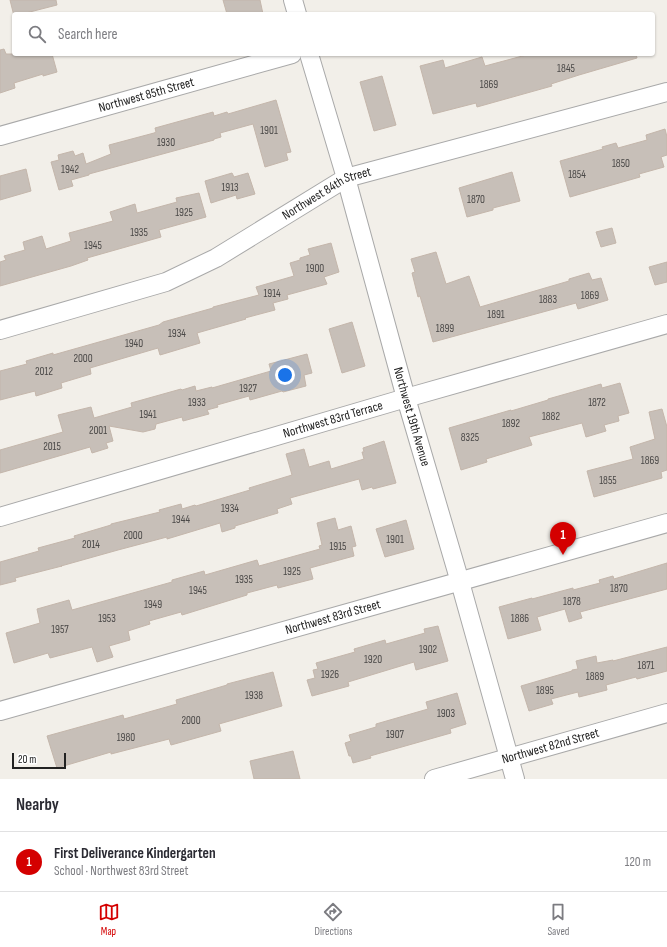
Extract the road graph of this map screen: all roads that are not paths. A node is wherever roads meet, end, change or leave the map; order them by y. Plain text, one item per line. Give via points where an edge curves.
1 (293, 0) edge
2 (296, 12) edge
3 (285, 56) edge
4 (310, 56) edge
5 (667, 92) edge
6 (0, 136) edge
7 (346, 178) junction
8 (667, 324) edge
9 (0, 330) edge
10 (406, 398) junction
11 (0, 517) edge
12 (667, 524) edge
13 (460, 582) junction
14 (0, 711) edge
15 (667, 713) edge
16 (508, 758) junction
17 (434, 779) edge
18 (515, 779) edge

1 - 2 street
3 - 6 street, Northwest 85th Street
4 - 7 street, Northwest 19th Avenue
5 - 7 street, Northwest 84th Street
7 - 9 street, Northwest 84th Street via 216,258 166,282
7 - 10 street, Northwest 19th Avenue
8 - 10 street, Northwest 83rd Terrace
10 - 11 street, Northwest 83rd Terrace
10 - 13 street, Northwest 19th Avenue
12 - 13 street, Northwest 83rd Street
13 - 14 street, Northwest 83rd Street
13 - 16 street, Northwest 19th Avenue
15 - 16 street, Northwest 82nd Street
16 - 17 street, Northwest 82nd Street
16 - 18 street, Northwest 19th Avenue

